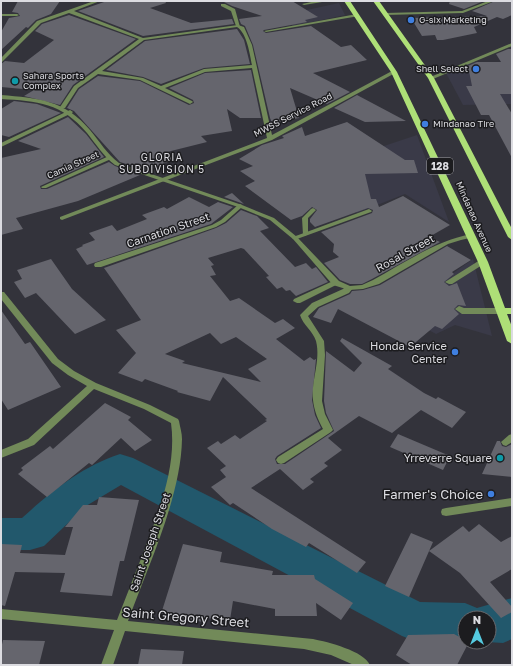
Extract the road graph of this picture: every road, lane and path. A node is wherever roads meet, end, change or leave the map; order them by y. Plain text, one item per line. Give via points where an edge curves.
1 (98, 1) edge
2 (326, 1) edge
3 (347, 1) edge
4 (376, 1) edge
5 (492, 1) edge
6 (69, 3) dead end
7 (304, 4) dead end
8 (223, 5) dead end
9 (69, 11) junction
10 (1, 14) edge
11 (385, 14) junction
12 (17, 15) dead end
13 (357, 15) junction
14 (238, 26) junction
15 (266, 31) dead end
16 (143, 39) junction
17 (512, 44) edge
18 (1, 61) edge
19 (254, 66) junction
20 (98, 72) junction
21 (394, 72) junction
22 (431, 78) junction
23 (162, 88) junction
24 (1, 97) edge
25 (190, 102) dead end
26 (63, 107) junction
27 (70, 112) junction
28 (270, 139) junction
29 (1, 145) edge
30 (108, 158) junction
31 (164, 180) junction
32 (44, 187) dead end
33 (240, 206) junction
34 (313, 210) dead end
35 (369, 210) dead end
36 (62, 218) dead end
37 (305, 234) junction
38 (472, 236) junction
39 (512, 236) edge
40 (295, 238) junction
41 (483, 262) junction
42 (98, 265) dead end
43 (449, 282) dead end
44 (336, 284) junction
45 (349, 288) junction
46 (1, 294) edge
47 (297, 301) dead end
48 (459, 309) dead end
49 (500, 311) junction
50 (512, 311) edge
51 (512, 341) edge
52 (93, 385) junction
53 (1, 454) edge
54 (281, 460) dead end
55 (512, 502) edge
56 (446, 512) dead end
57 (1, 614) edge
58 (121, 625) junction
59 (107, 665) edge
60 (364, 665) edge

1 - 9 street
2 - 7 street
3 - 13 main road, Mindanao Avenue / 128
4 - 11 main road, 128
5 - 11 street via 462,12
6 - 9 street
8 - 14 street via 233,10
9 - 16 street
9 - 18 street via 35,25
10 - 12 street
11 - 22 main road, 128
13 - 15 street
13 - 21 main road, Mindanao Avenue / 128
14 - 16 street
14 - 19 street via 242,28 250,45
16 - 20 street
17 - 22 street
19 - 23 street via 204,71
19 - 28 street
20 - 23 street via 136,78
20 - 26 street via 76,86
21 - 28 street, MWSS Service Road
21 - 38 main road, Mindanao Avenue / 128
22 - 39 main road, 128
23 - 25 street
24 - 26 street via 35,100
26 - 27 street
27 - 29 street
27 - 30 street via 82,122
28 - 31 street, MWSS Service Road
30 - 31 street via 117,164
30 - 32 street, Camia Street
31 - 33 street
31 - 36 street, MWSS Service Road
33 - 40 street via 272,219
33 - 42 street, Carnation Street via 214,226
34 - 37 street via 304,218
35 - 37 street
37 - 40 street
38 - 41 main road, Mindanao Avenue / 128
38 - 45 street, Rosal Street via 452,240 376,282 363,287
40 - 44 street
41 - 43 street
41 - 49 main road, Mindanao Avenue / 128
44 - 45 street
44 - 47 street
45 - 54 street via 315,305 304,315 320,342 318,404 328,430
46 - 52 street, Saint Joseph Street via 55,361
48 - 49 street
49 - 50 main road
49 - 51 main road, Mindanao Avenue / 128
52 - 53 street via 31,442
52 - 58 street, Saint Joseph Street via 175,421 178,430 174,467 163,511
55 - 56 street
57 - 58 street, Saint Gregory Street
58 - 59 street, Saint Joseph Street
58 - 60 street, Saint Gregory Street via 316,645 339,652

